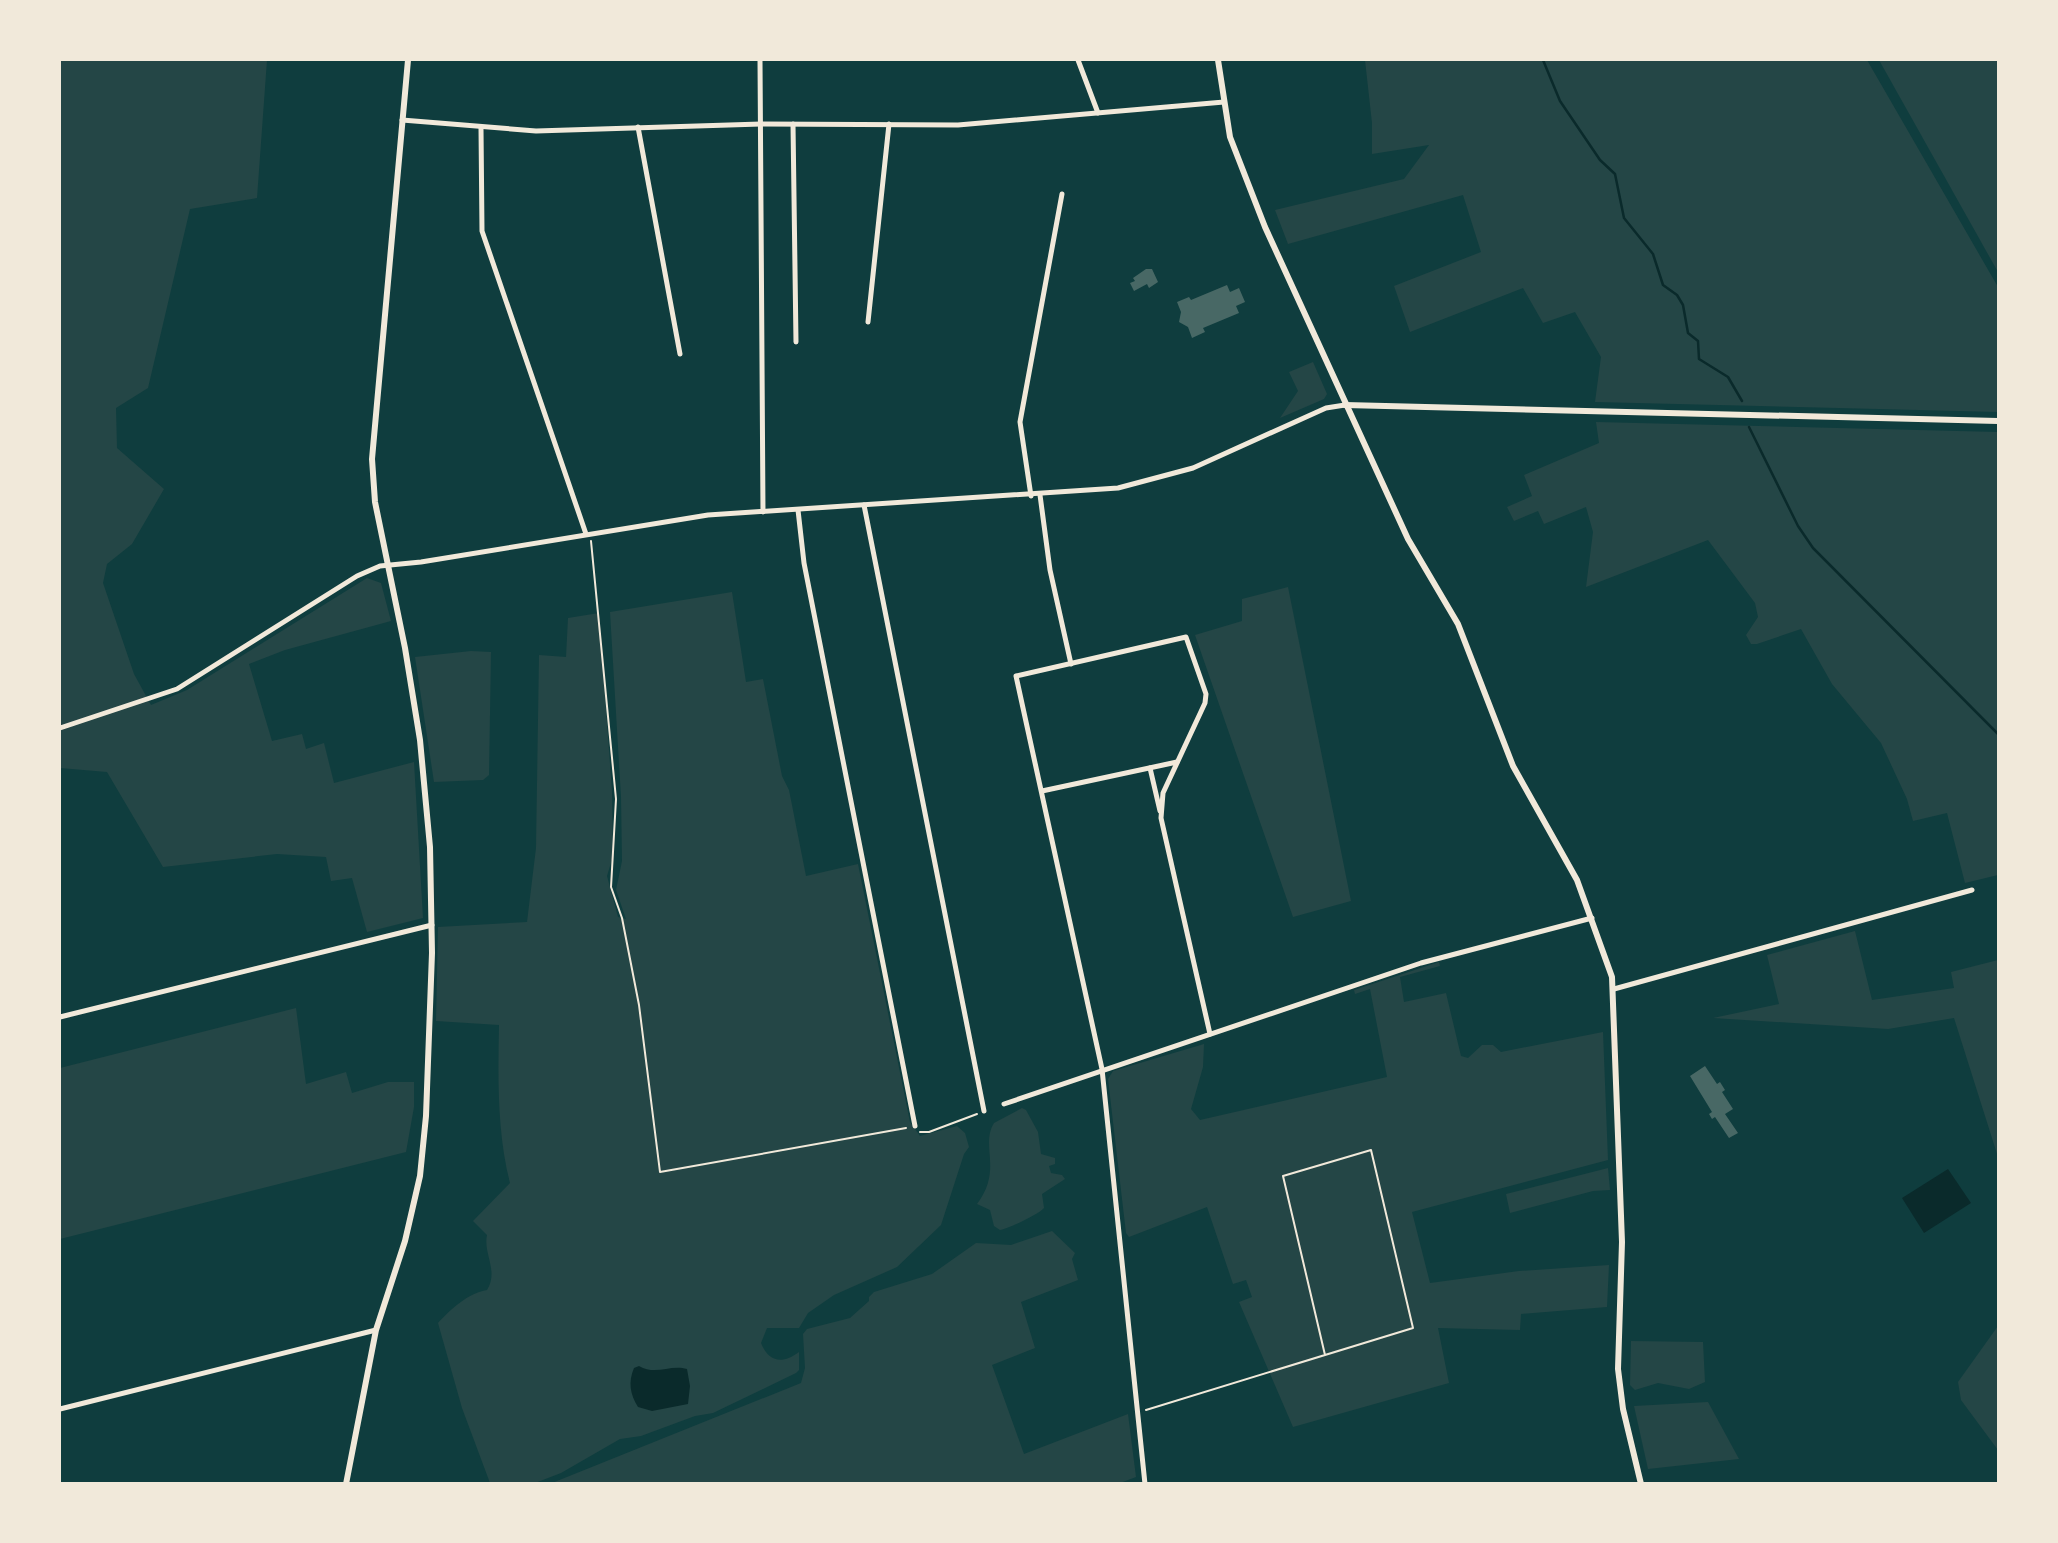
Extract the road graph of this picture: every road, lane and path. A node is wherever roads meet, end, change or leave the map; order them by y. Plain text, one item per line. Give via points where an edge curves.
1 (408, 60) edge
2 (760, 60) edge
3 (1077, 60) edge
4 (1218, 60) edge
5 (1224, 102) junction
6 (1098, 113) junction
7 (402, 120) junction
8 (761, 124) junction
9 (793, 124) junction
10 (889, 124) junction
11 (638, 127) junction
12 (481, 128) junction
13 (1062, 194) dead end
14 (868, 322) dead end
15 (796, 342) dead end
16 (680, 354) dead end
17 (1345, 405) junction
18 (1998, 421) edge
19 (1040, 495) junction
20 (1031, 496) junction
21 (864, 506) junction
22 (798, 510) junction
23 (763, 512) junction
24 (588, 534) junction
25 (388, 566) junction
26 (1071, 663) junction
27 (60, 728) edge
28 (1177, 762) junction
29 (1150, 768) junction
30 (1042, 791) junction
31 (1161, 818) junction
32 (1972, 890) dead end
33 (1592, 918) junction
34 (432, 925) junction
35 (1614, 989) junction
36 (60, 1017) edge
37 (1210, 1034) junction
38 (1102, 1069) junction
39 (1004, 1104) dead end
40 (984, 1111) joint
41 (915, 1126) junction
42 (376, 1330) junction
43 (1325, 1355) junction
44 (60, 1409) edge
45 (1138, 1412) junction
46 (346, 1483) edge
47 (1145, 1483) edge
48 (1641, 1483) edge

1 - 7 street
2 - 8 street
3 - 6 street
4 - 5 street
5 - 6 street
5 - 17 street via 1241,167
6 - 10 street via 991,124
7 - 12 street
7 - 25 street via 372,443 375,502
8 - 9 street
8 - 11 street
8 - 23 street
9 - 10 street
9 - 15 street
10 - 14 street
11 - 12 street
11 - 16 street
12 - 24 street via 482,231
13 - 20 street via 1020,422
17 - 18 street
17 - 19 street via 1326,408 1166,477 1106,490
17 - 33 street via 1408,539 1458,624 1508,757 1569,863
19 - 20 street
19 - 26 street via 1050,570
20 - 21 street
21 - 22 street
21 - 40 street
22 - 23 street
22 - 41 street via 804,563
23 - 24 street via 683,518
24 - 25 street
24 - 41 path via 616,799 611,887 622,918 639,1005 660,1172
25 - 27 street via 357,576 177,689
25 - 34 street via 419,731
26 - 28 street via 1186,637 1206,694
26 - 30 street via 1016,676
28 - 29 street
28 - 31 street via 1163,793
29 - 30 street
29 - 31 street
30 - 38 street
31 - 37 street
32 - 35 street
33 - 35 street
33 - 37 street via 1421,963
34 - 36 street
34 - 42 street via 424,1148 405,1241
35 - 48 street via 1622,1241 1618,1370 1623,1414
37 - 38 street
38 - 39 street
38 - 45 street
40 - 41 path via 926,1133
42 - 44 street
42 - 46 street
43 - 43 path via 1413,1328 1371,1150 1283,1176
43 - 45 path
45 - 47 street

